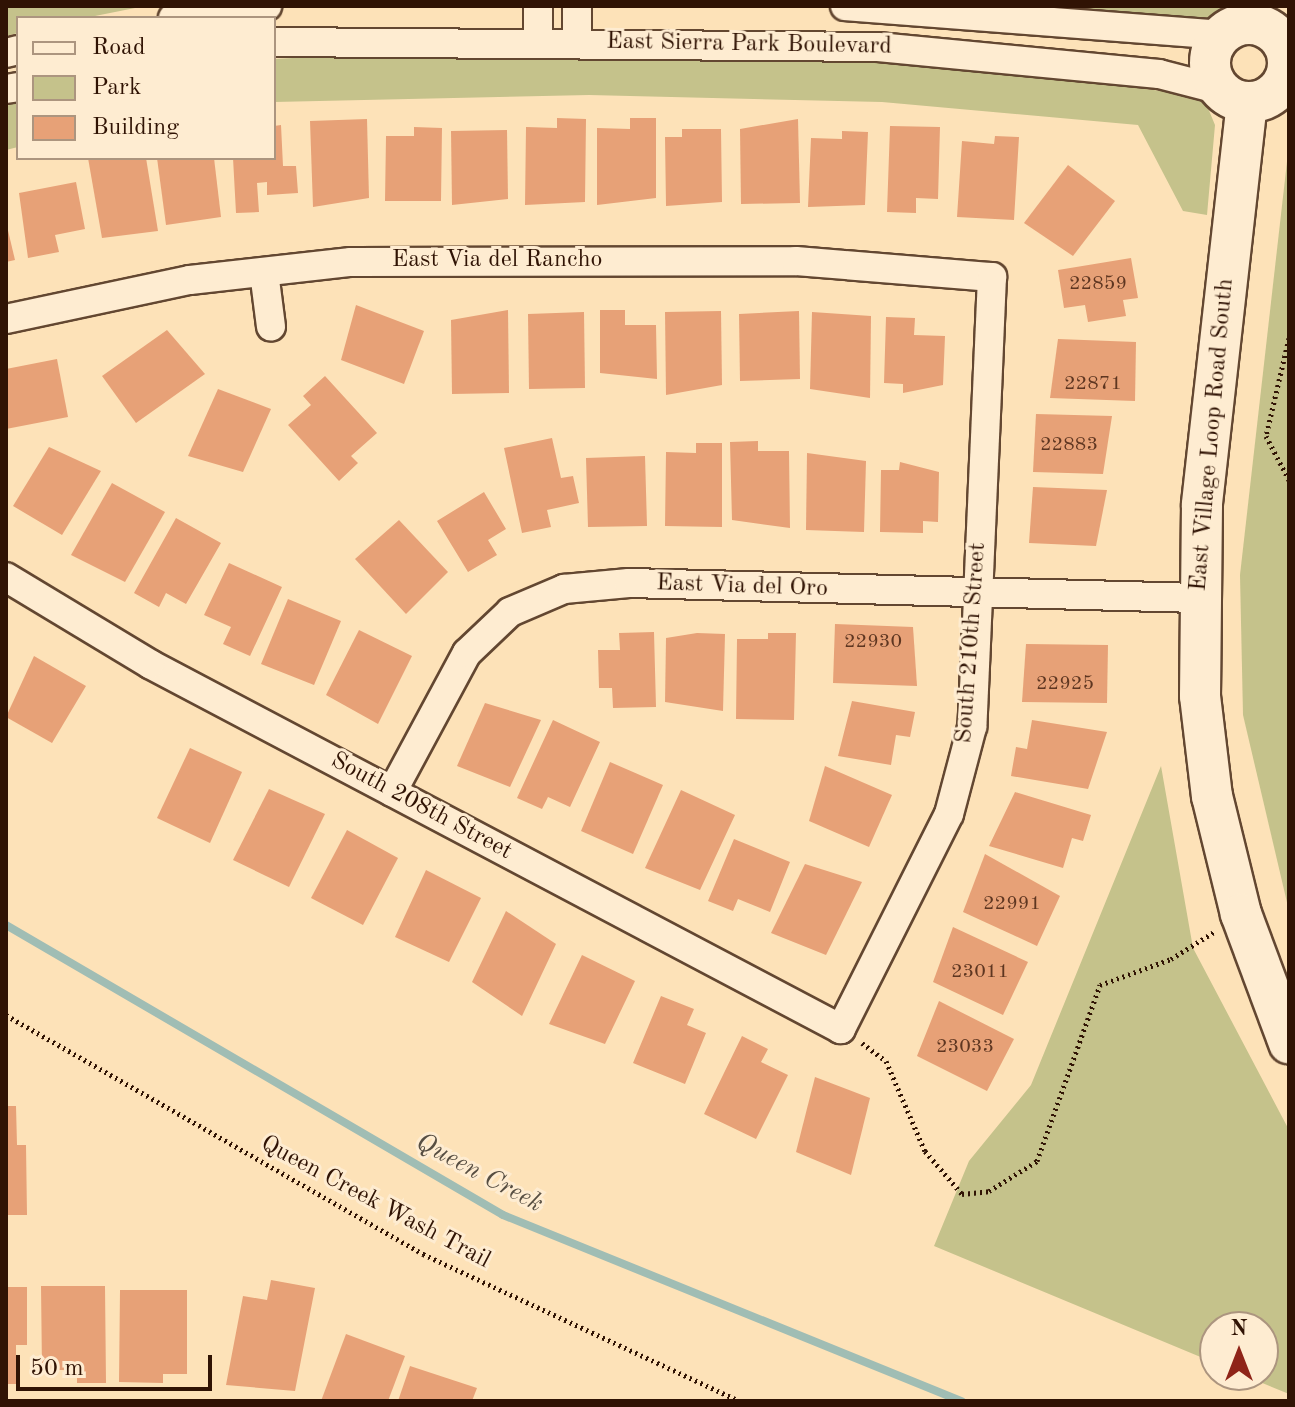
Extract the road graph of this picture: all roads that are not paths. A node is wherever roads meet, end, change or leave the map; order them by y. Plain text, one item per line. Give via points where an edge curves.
1 (267, 6) edge
2 (538, 6) edge
3 (577, 6) edge
4 (845, 6) edge
5 (189, 16) edge
6 (1242, 22) edge
7 (538, 41) junction
8 (577, 41) junction
9 (276, 42) edge
10 (1234, 96) junction
11 (264, 272) junction
12 (992, 277) joint
13 (6, 319) edge
14 (271, 327) dead end
15 (6, 577) edge
16 (977, 595) junction
17 (1197, 598) junction
18 (392, 792) junction
19 (841, 1029) joint
20 (1289, 1043) edge

1 - 5 street
2 - 7 street
3 - 8 street
4 - 6 street, East Sierra Park Boulevard
6 - 10 street via 1211,57
6 - 10 street via 1273,33 1288,65 1271,96
7 - 8 street, East Sierra Park Boulevard
7 - 9 street, East Sierra Park Boulevard
8 - 10 street, East Sierra Park Boulevard via 878,47 1159,74
10 - 17 street, East Village Loop Road South
11 - 12 street, East Via del Rancho via 351,262 796,261
11 - 13 street, East Via del Rancho
11 - 14 street
12 - 16 street, South 210th Street
15 - 18 street, South 208th Street via 150,664
16 - 17 street, East Via del Oro
16 - 18 street, East Via del Oro via 629,583 564,589 510,612 467,653
16 - 19 street, South 210th Street via 972,727 949,814
17 - 20 street, East Village Loop Road South via 1212,796 1241,914
18 - 19 street, South 208th Street

